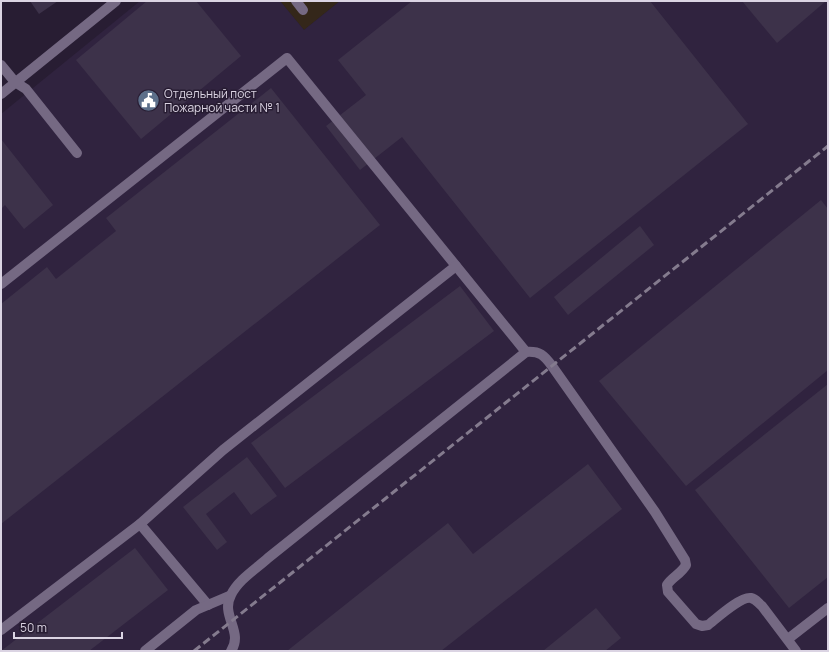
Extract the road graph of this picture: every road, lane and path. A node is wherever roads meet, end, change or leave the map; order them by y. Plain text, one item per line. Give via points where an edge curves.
1 (116, 1) edge
2 (296, 1) edge
3 (303, 10) dead end
4 (1, 65) edge
5 (15, 82) junction
6 (1, 94) edge
7 (77, 152) dead end
8 (456, 266) junction
9 (1, 284) edge
10 (526, 352) junction
11 (140, 524) junction
12 (229, 596) junction
13 (208, 605) junction
14 (828, 608) edge
15 (1, 630) edge
16 (788, 639) junction
17 (145, 651) edge
18 (231, 651) edge
19 (796, 651) edge

1 - 5 street
2 - 3 street
4 - 5 street
5 - 6 street
5 - 7 street via 26,89
8 - 9 street via 287,58
8 - 10 street
8 - 11 street via 223,450
10 - 12 street via 268,558 235,587
10 - 16 street via 536,351 547,358 655,512 686,565 684,570 666,585 668,592 696,624 708,625 742,600 750,598 756,600
11 - 13 street
11 - 15 street
12 - 13 street
12 - 18 street via 228,609 236,635 236,645
13 - 17 street via 196,610
14 - 16 street
16 - 19 street

